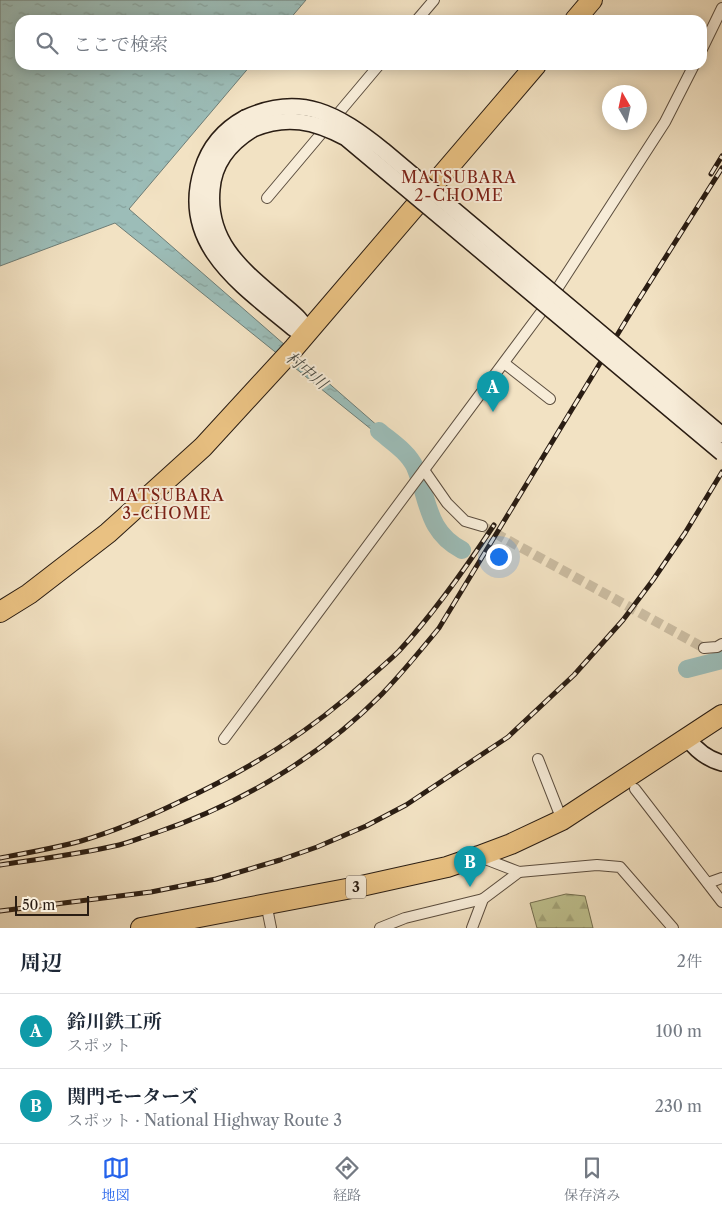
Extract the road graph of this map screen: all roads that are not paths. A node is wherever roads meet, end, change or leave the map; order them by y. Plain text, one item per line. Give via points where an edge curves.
1 (434, 0) edge
2 (576, 0) edge
3 (592, 0) edge
4 (722, 8) edge
5 (421, 15) edge
6 (564, 15) edge
7 (579, 15) edge
8 (707, 39) edge
9 (375, 70) edge
10 (517, 70) edge
11 (532, 70) edge
12 (691, 70) edge
13 (249, 124) junction
14 (267, 198) dead end
15 (295, 334) junction
16 (504, 363) junction
17 (272, 364) junction
18 (550, 398) dead end
19 (722, 435) edge
20 (722, 453) edge
21 (424, 470) junction
22 (482, 526) tunnel mouth
23 (0, 598) edge
24 (0, 612) edge
25 (722, 644) edge
26 (704, 648) tunnel mouth
27 (722, 715) edge
28 (722, 732) edge
29 (224, 740) dead end
30 (692, 744) junction
31 (538, 759) dead end
32 (722, 763) edge
33 (635, 789) junction
34 (562, 820) junction
35 (479, 856) junction
36 (519, 872) junction
37 (722, 878) edge
38 (708, 883) junction
39 (483, 899) junction
40 (722, 902) edge
41 (266, 903) junction
42 (144, 928) edge
43 (271, 928) edge
44 (380, 928) edge
45 (472, 928) edge
46 (673, 928) edge

1 - 5 street
2 - 6 highway
3 - 7 highway
4 - 8 street
9 - 14 street
10 - 15 highway via 378,228
11 - 15 highway
12 - 16 street via 665,122 548,303
13 - 15 street via 232,125 208,155 197,192 199,218 207,243 223,267
13 - 19 street, bridge via 267,110 298,106 328,114 349,125
13 - 20 street, bridge via 294,121 322,126 346,138
15 - 17 highway
16 - 18 street
16 - 21 street
17 - 23 highway via 196,439 98,524
17 - 24 highway via 203,447 108,533
21 - 22 street via 465,521
21 - 29 street
25 - 26 street via 717,648
27 - 30 highway, 3
28 - 30 highway, 3
30 - 32 street via 706,757
30 - 33 highway, 3
30 - 34 highway, 3
31 - 34 street
33 - 34 highway, 3 via 593,812
33 - 38 street
34 - 35 highway, 3
35 - 36 street
35 - 41 highway, 3 via 385,881
36 - 39 street
36 - 46 street via 597,865 620,867
37 - 38 street
38 - 40 street
39 - 44 street via 405,918
39 - 45 street
41 - 42 highway, 3
41 - 43 street

